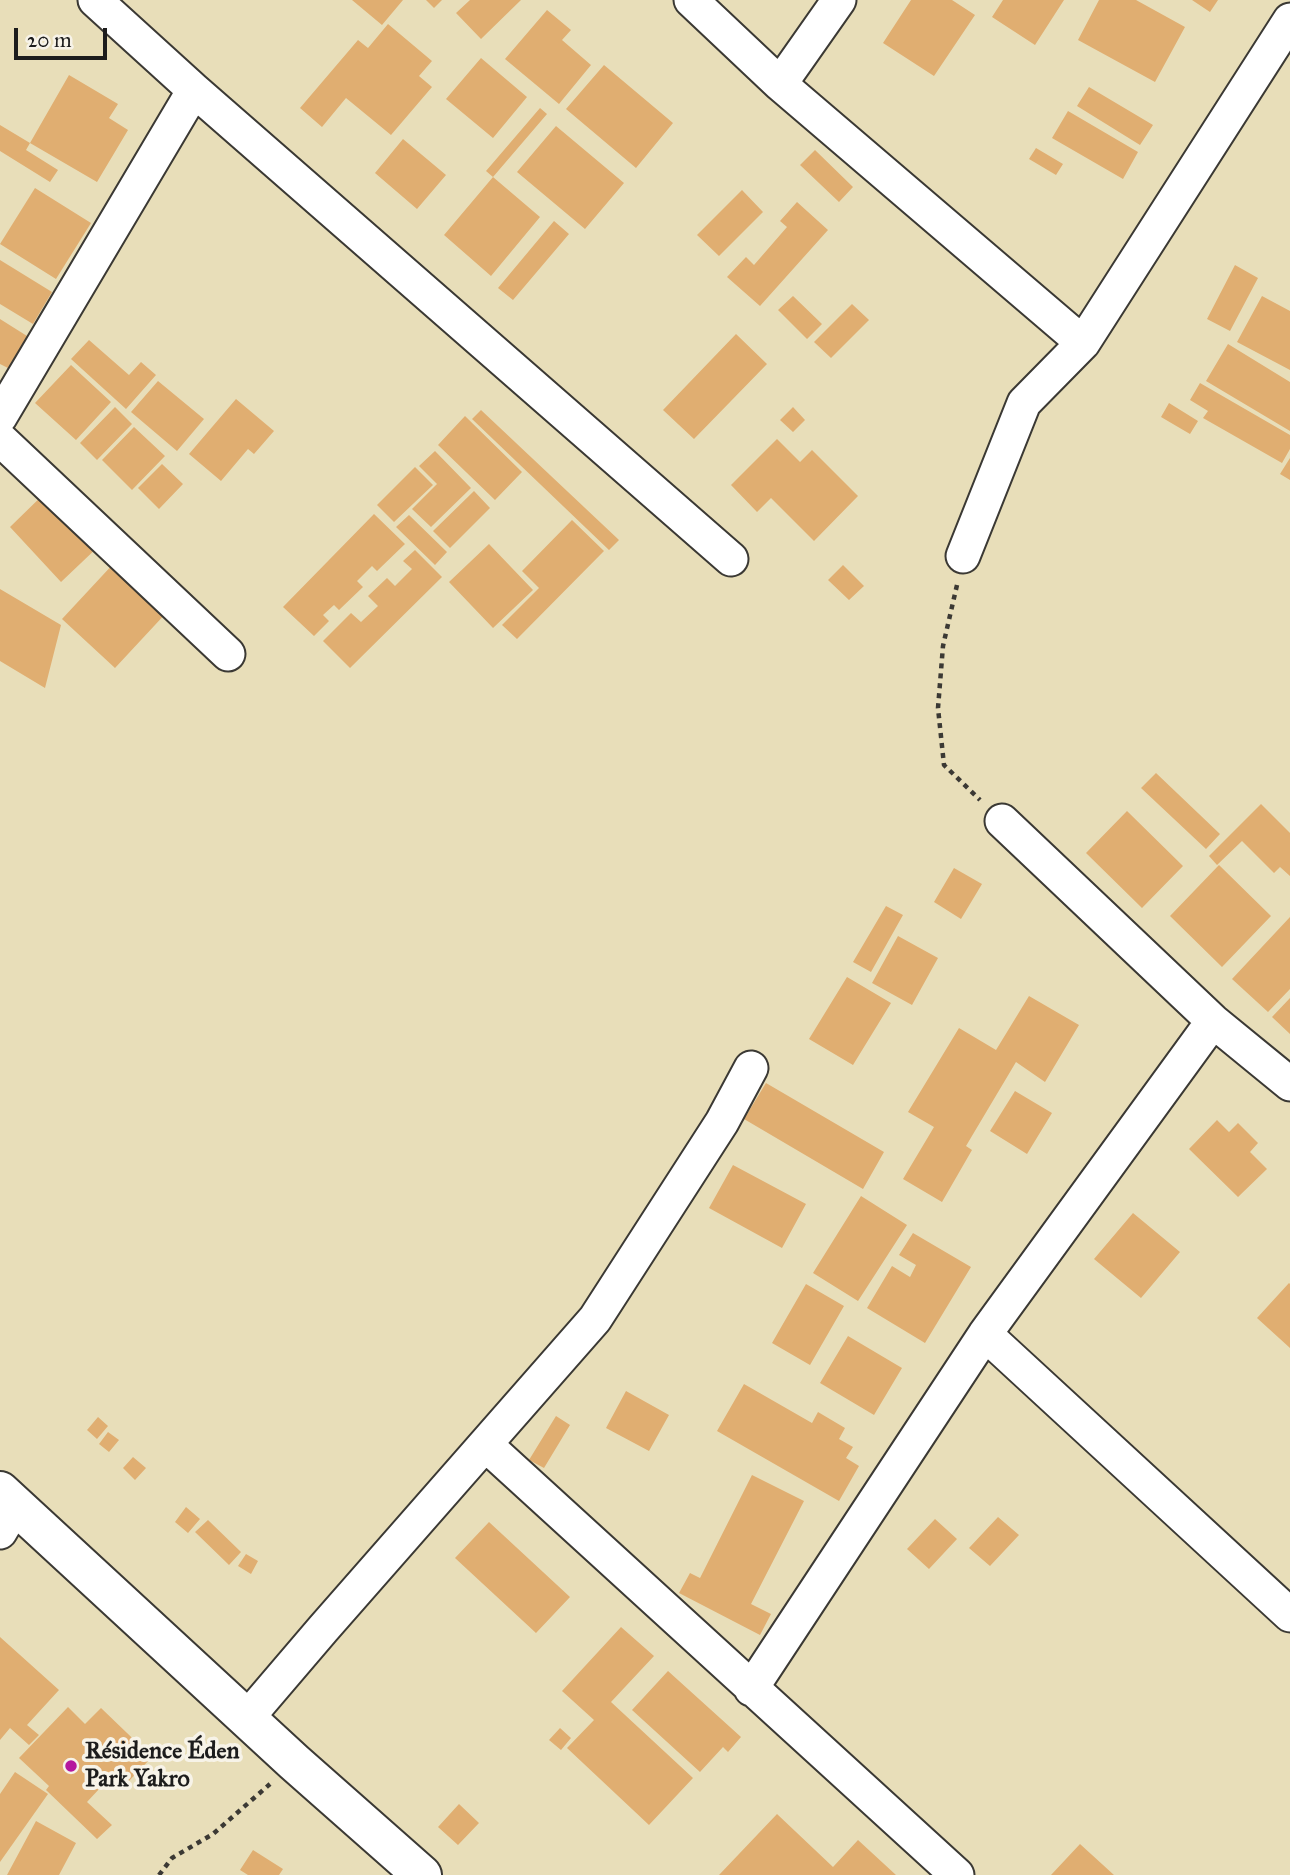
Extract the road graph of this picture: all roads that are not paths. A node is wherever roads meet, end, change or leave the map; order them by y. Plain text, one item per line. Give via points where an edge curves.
1 (95, 0) edge
2 (691, 0) edge
3 (839, 0) edge
4 (1290, 20) edge
5 (780, 84) junction
6 (194, 90) junction
7 (1083, 343) junction
8 (0, 418) edge
9 (0, 439) edge
10 (963, 556) road end
11 (731, 559) dead end
12 (228, 654) dead end
13 (1002, 821) road end
14 (1213, 1021) junction
15 (751, 1068) dead end
16 (1290, 1084) edge
17 (985, 1334) junction
18 (486, 1445) junction
19 (5, 1509) edge
20 (1290, 1615) edge
21 (751, 1689) junction
22 (247, 1718) junction
23 (422, 1875) edge
24 (957, 1875) edge

1 - 6 street
2 - 5 street
3 - 5 street
4 - 7 street
5 - 7 street
6 - 8 street
6 - 11 street
7 - 10 street via 1024,403
9 - 12 street
13 - 14 street
14 - 16 street
14 - 17 street
15 - 18 street via 722,1122 595,1319
17 - 20 street
17 - 21 street
18 - 21 street
18 - 22 street
19 - 22 street
21 - 24 street
22 - 23 street

